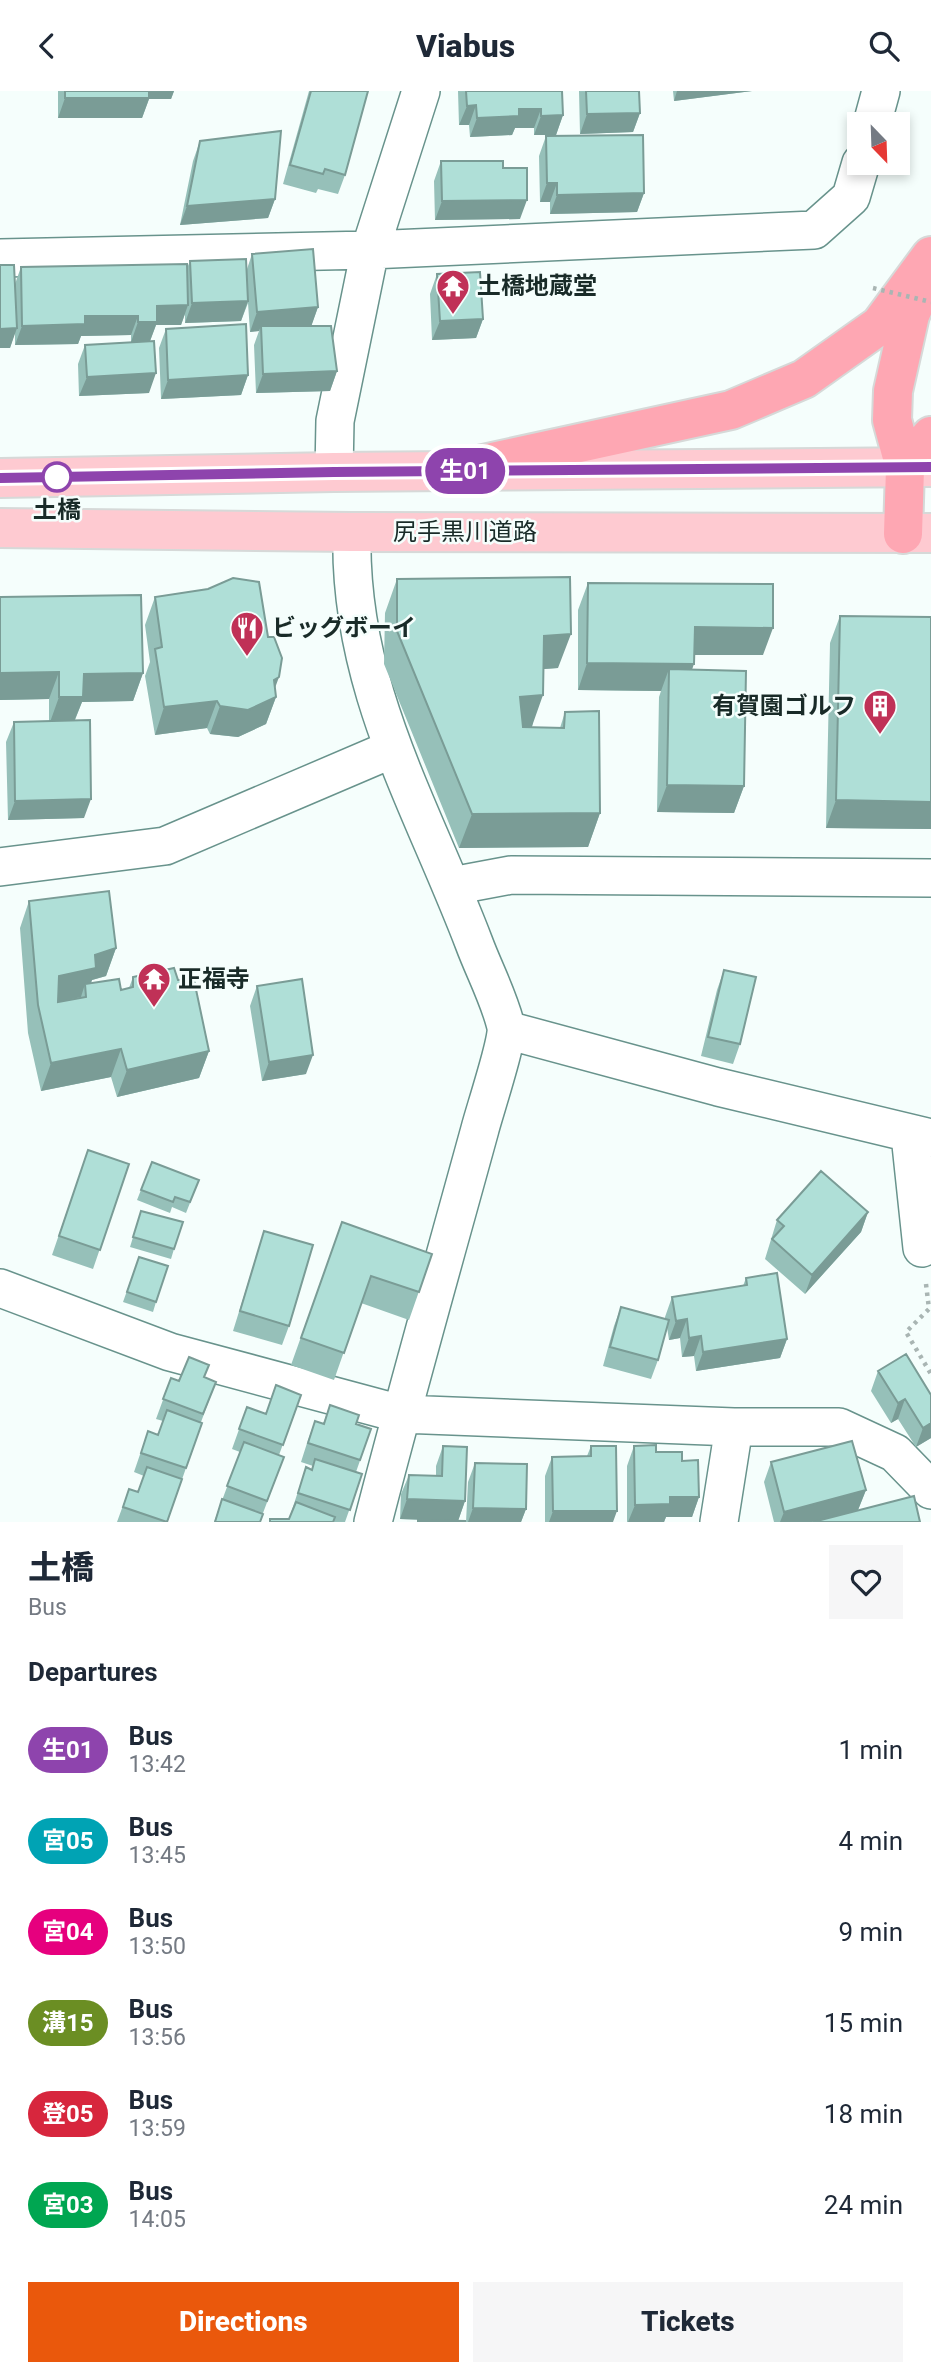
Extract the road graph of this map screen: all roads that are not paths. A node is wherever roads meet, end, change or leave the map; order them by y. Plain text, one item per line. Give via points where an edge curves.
1 (421, 91) edge
2 (881, 91) edge
3 (875, 112) edge
4 (857, 175) edge
5 (370, 250) junction
6 (931, 256) edge
7 (0, 258) edge
8 (931, 266) edge
9 (931, 436) edge
10 (918, 468) edge
11 (451, 471) junction
12 (334, 472) junction
13 (0, 478) edge
14 (0, 528) edge
15 (352, 532) junction
16 (917, 533) edge
17 (392, 749) junction
18 (0, 867) edge
19 (931, 878) edge
20 (452, 886) junction
21 (508, 1030) junction
22 (921, 1137) edge
23 (922, 1248) road end
24 (0, 1288) edge
25 (401, 1414) junction
26 (734, 1427) junction
27 (931, 1490) edge
28 (373, 1522) edge
29 (719, 1522) edge

1 - 5 street
2 - 3 street
4 - 5 street via 851,197 814,230
5 - 7 street
5 - 12 street via 335,421
6 - 11 highway via 880,325 804,379 731,410
8 - 10 highway via 910,316 893,391 892,420
9 - 10 highway
10 - 11 main road
10 - 16 highway
11 - 12 main road
12 - 13 main road
14 - 15 main road, 尻手黒川道路
15 - 16 main road, 尻手黒川道路
15 - 17 street via 351,569 360,643
17 - 18 street via 165,846
17 - 20 street
19 - 20 street via 511,875
20 - 21 street
21 - 22 street
21 - 25 street
22 - 23 street
24 - 25 street via 170,1352
25 - 26 street
25 - 28 street
26 - 27 street via 839,1427 895,1453
26 - 29 street

